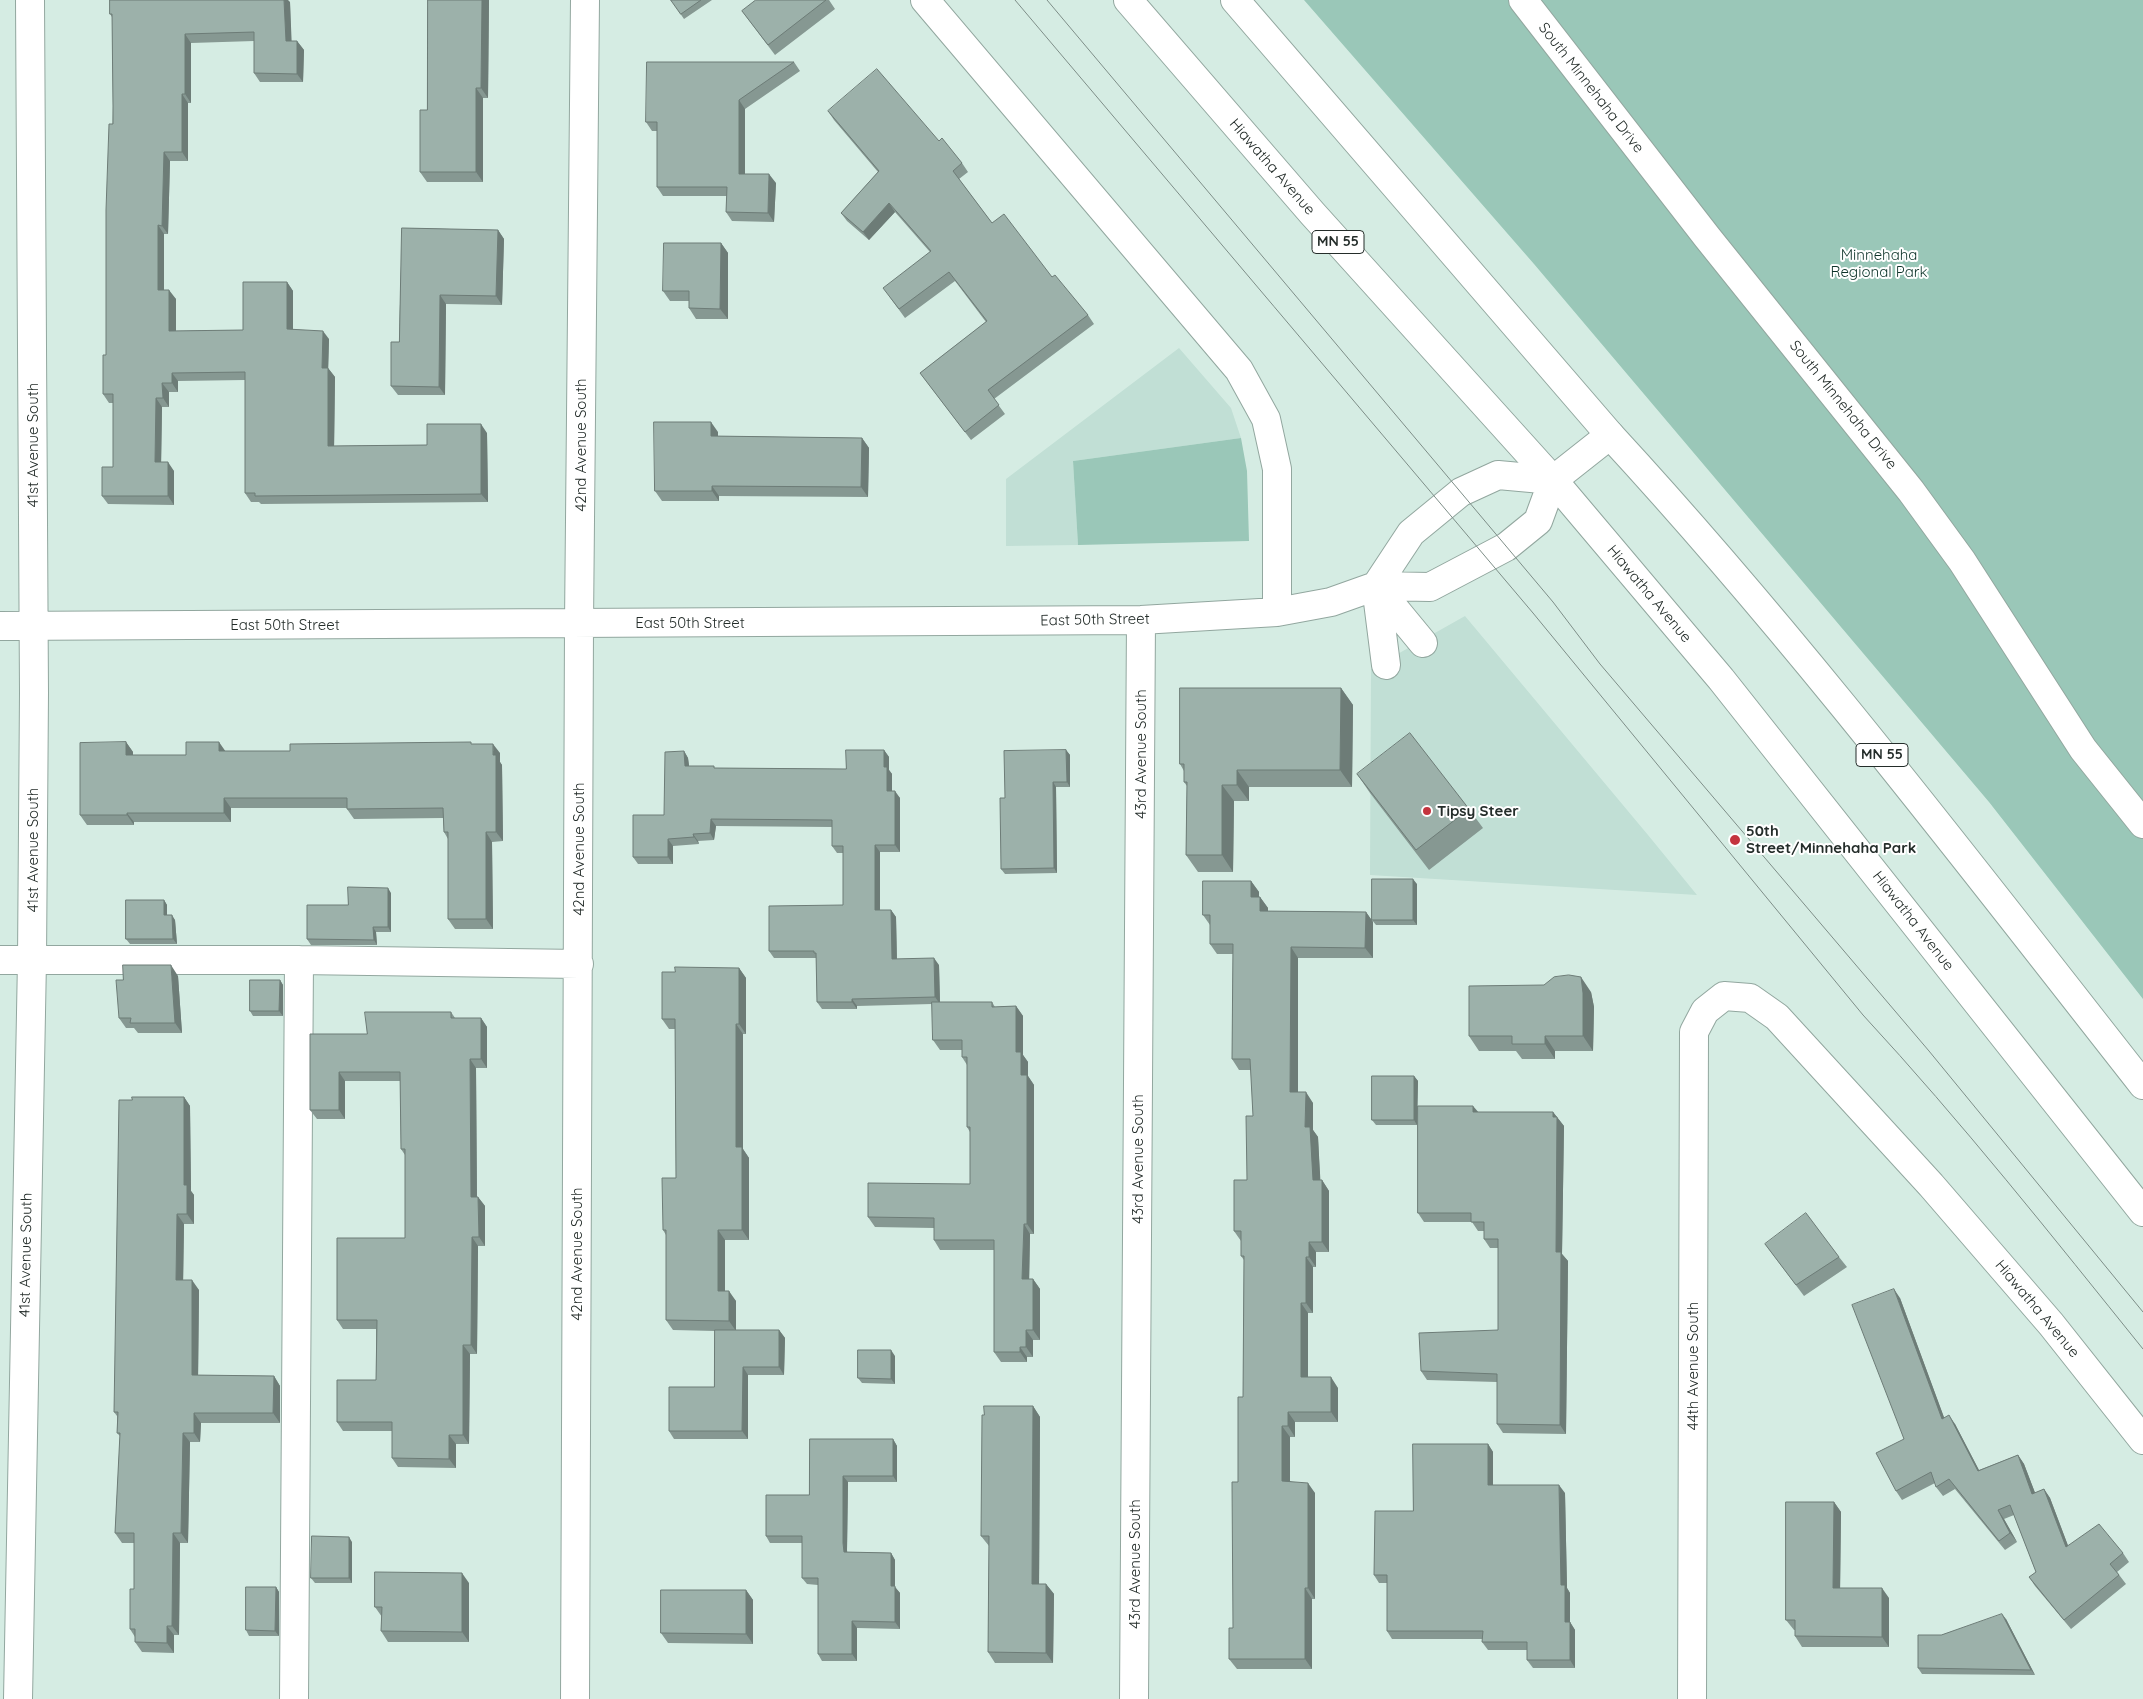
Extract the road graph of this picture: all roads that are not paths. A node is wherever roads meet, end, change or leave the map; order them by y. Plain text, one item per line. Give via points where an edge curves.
1 (30, 0) edge
2 (585, 0) edge
3 (926, 0) edge
4 (1128, 0) edge
5 (1235, 0) edge
6 (1523, 0) edge
7 (1610, 436) junction
8 (1553, 480) junction
9 (1376, 586) junction
10 (1277, 612) junction
11 (1142, 620) junction
12 (579, 624) junction
13 (0, 626) edge
14 (34, 626) junction
15 (1423, 643) dead end
16 (1386, 666) dead end
17 (2143, 824) edge
18 (0, 960) edge
19 (32, 960) junction
20 (299, 960) junction
21 (578, 964) junction
22 (1694, 1032) joint
23 (2143, 1085) edge
24 (2143, 1212) edge
25 (2143, 1440) edge
26 (18, 1699) edge
27 (294, 1699) edge
28 (575, 1699) edge
29 (1134, 1699) edge
30 (1692, 1699) edge

1 - 14 main road, 41st Avenue South
2 - 12 main road, 42nd Avenue South
3 - 10 main road via 1239,370 1266,420 1277,469
4 - 8 main road, Hiawatha Avenue / MN 55 via 1312,213
5 - 7 main road, MN 55
6 - 17 main road, South Minnehaha Drive via 1911,491 1962,561 2083,749
7 - 8 main road
7 - 23 main road, MN 55 via 1671,502 1808,664 1943,829
8 - 9 main road via 1498,475 1461,492 1411,533
8 - 9 main road, East 50th Street via 1538,521 1506,547 1430,587
8 - 24 main road, Hiawatha Avenue / MN 55 via 1721,679
9 - 10 main road, East 50th Street via 1331,602
9 - 15 main road
9 - 16 main road
10 - 11 main road, East 50th Street
11 - 12 main road, East 50th Street
11 - 29 main road, 43rd Avenue South
12 - 14 main road, East 50th Street
12 - 21 main road, 42nd Avenue South
13 - 14 main road, East 50th Street
14 - 19 main road, 41st Avenue South
18 - 19 main road
19 - 20 main road
19 - 26 main road, 41st Avenue South
20 - 21 main road
20 - 27 main road
21 - 28 main road, 42nd Avenue South
22 - 25 main road, Hiawatha Avenue via 1705,1010 1724,996 1750,998 1776,1017 1944,1200 2051,1324
22 - 30 main road, 44th Avenue South

